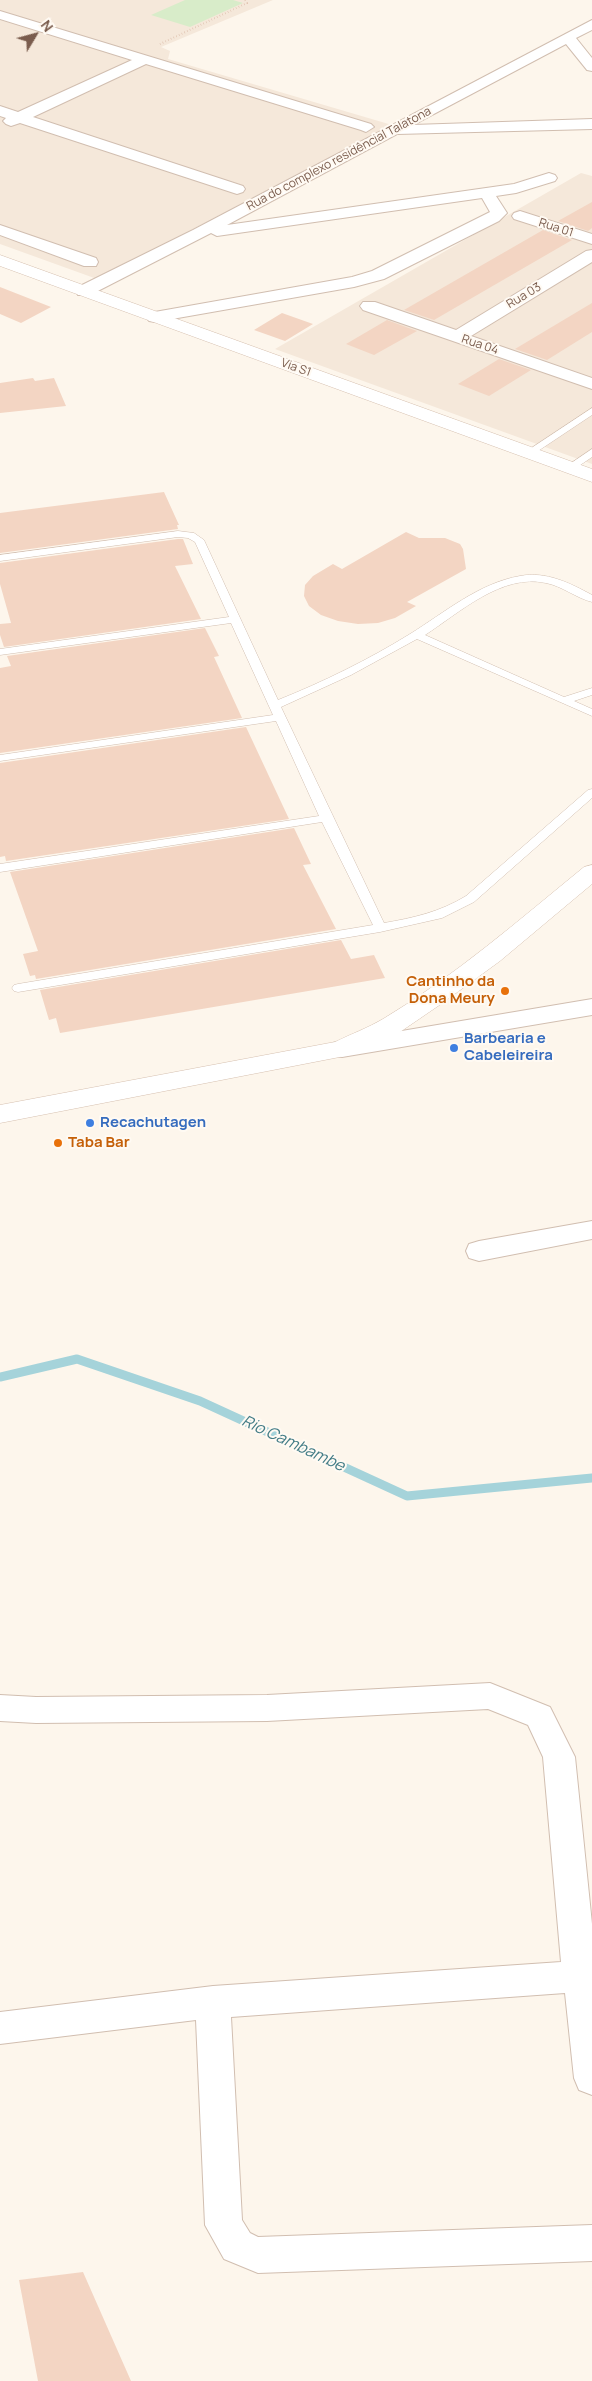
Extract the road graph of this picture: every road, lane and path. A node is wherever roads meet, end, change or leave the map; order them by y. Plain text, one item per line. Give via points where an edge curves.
1 (245, 0) edge
2 (0, 15) edge
3 (592, 24) edge
4 (568, 37) junction
5 (160, 44) dead end
6 (144, 60) junction
7 (592, 68) edge
8 (0, 111) edge
9 (18, 117) junction
10 (592, 124) edge
11 (0, 126) edge
12 (366, 127) dead end
13 (391, 130) junction
14 (548, 178) dead end
15 (238, 189) dead end
16 (487, 193) junction
17 (520, 216) dead end
18 (0, 230) edge
19 (199, 233) junction
20 (592, 239) edge
21 (592, 255) edge
22 (0, 260) edge
23 (90, 262) dead end
24 (84, 291) junction
25 (369, 306) dead end
26 (155, 317) junction
27 (457, 337) junction
28 (592, 384) edge
29 (592, 411) edge
30 (592, 452) edge
31 (529, 453) junction
32 (570, 468) junction
33 (592, 476) edge
34 (0, 558) edge
35 (592, 599) edge
36 (234, 619) junction
37 (416, 635) junction
38 (0, 652) edge
39 (592, 691) edge
40 (565, 700) junction
41 (277, 711) junction
42 (592, 713) edge
43 (0, 758) edge
44 (592, 792) edge
45 (326, 818) junction
46 (0, 868) edge
47 (592, 872) edge
48 (380, 928) junction
49 (18, 988) dead end
50 (592, 1006) edge
51 (342, 1049) junction
52 (0, 1114) edge
53 (592, 1230) edge
54 (479, 1251) dead end
55 (0, 1708) edge
56 (580, 1976) junction
57 (213, 2002) junction
58 (0, 2028) edge
59 (592, 2078) edge
60 (592, 2243) edge

1 - 5 path via 247,3
2 - 6 street
3 - 4 street, Rua do complexo residêncial Talatona
4 - 7 street
4 - 13 street, Rua do complexo residêncial Talatona
6 - 9 street
6 - 12 street
8 - 9 street
9 - 11 street
9 - 15 street
10 - 13 street
13 - 19 street, Rua do complexo residêncial Talatona
14 - 16 street
16 - 19 street
16 - 26 street via 499,214 494,218 378,275
17 - 20 street, Rua 01
18 - 23 street
19 - 24 street, Rua do complexo residêncial Talatona
21 - 27 street, Rua 03
22 - 24 street, Via S1
24 - 26 street, Via S1
25 - 27 street, Rua 04
26 - 31 street, Via S1
27 - 28 street, Rua 04
29 - 31 lane
30 - 32 lane
31 - 32 street, Via S1
32 - 33 street, Via S1
34 - 36 lane via 190,535 199,540
35 - 37 lane via 563,583 543,578 520,578 499,586
36 - 38 lane
36 - 41 lane
37 - 40 lane
37 - 41 lane
39 - 40 lane
40 - 42 lane
41 - 43 lane
41 - 45 lane
44 - 48 lane via 470,899 452,911 427,920
45 - 46 lane
45 - 48 lane
47 - 51 street via 491,955 432,998 391,1026
48 - 49 lane
50 - 51 street
51 - 52 street
53 - 54 street
55 - 56 street via 267,1708 490,1696 539,1716 559,1757
56 - 57 street
56 - 59 street
57 - 58 street
57 - 60 street via 224,2225 237,2246 258,2255

